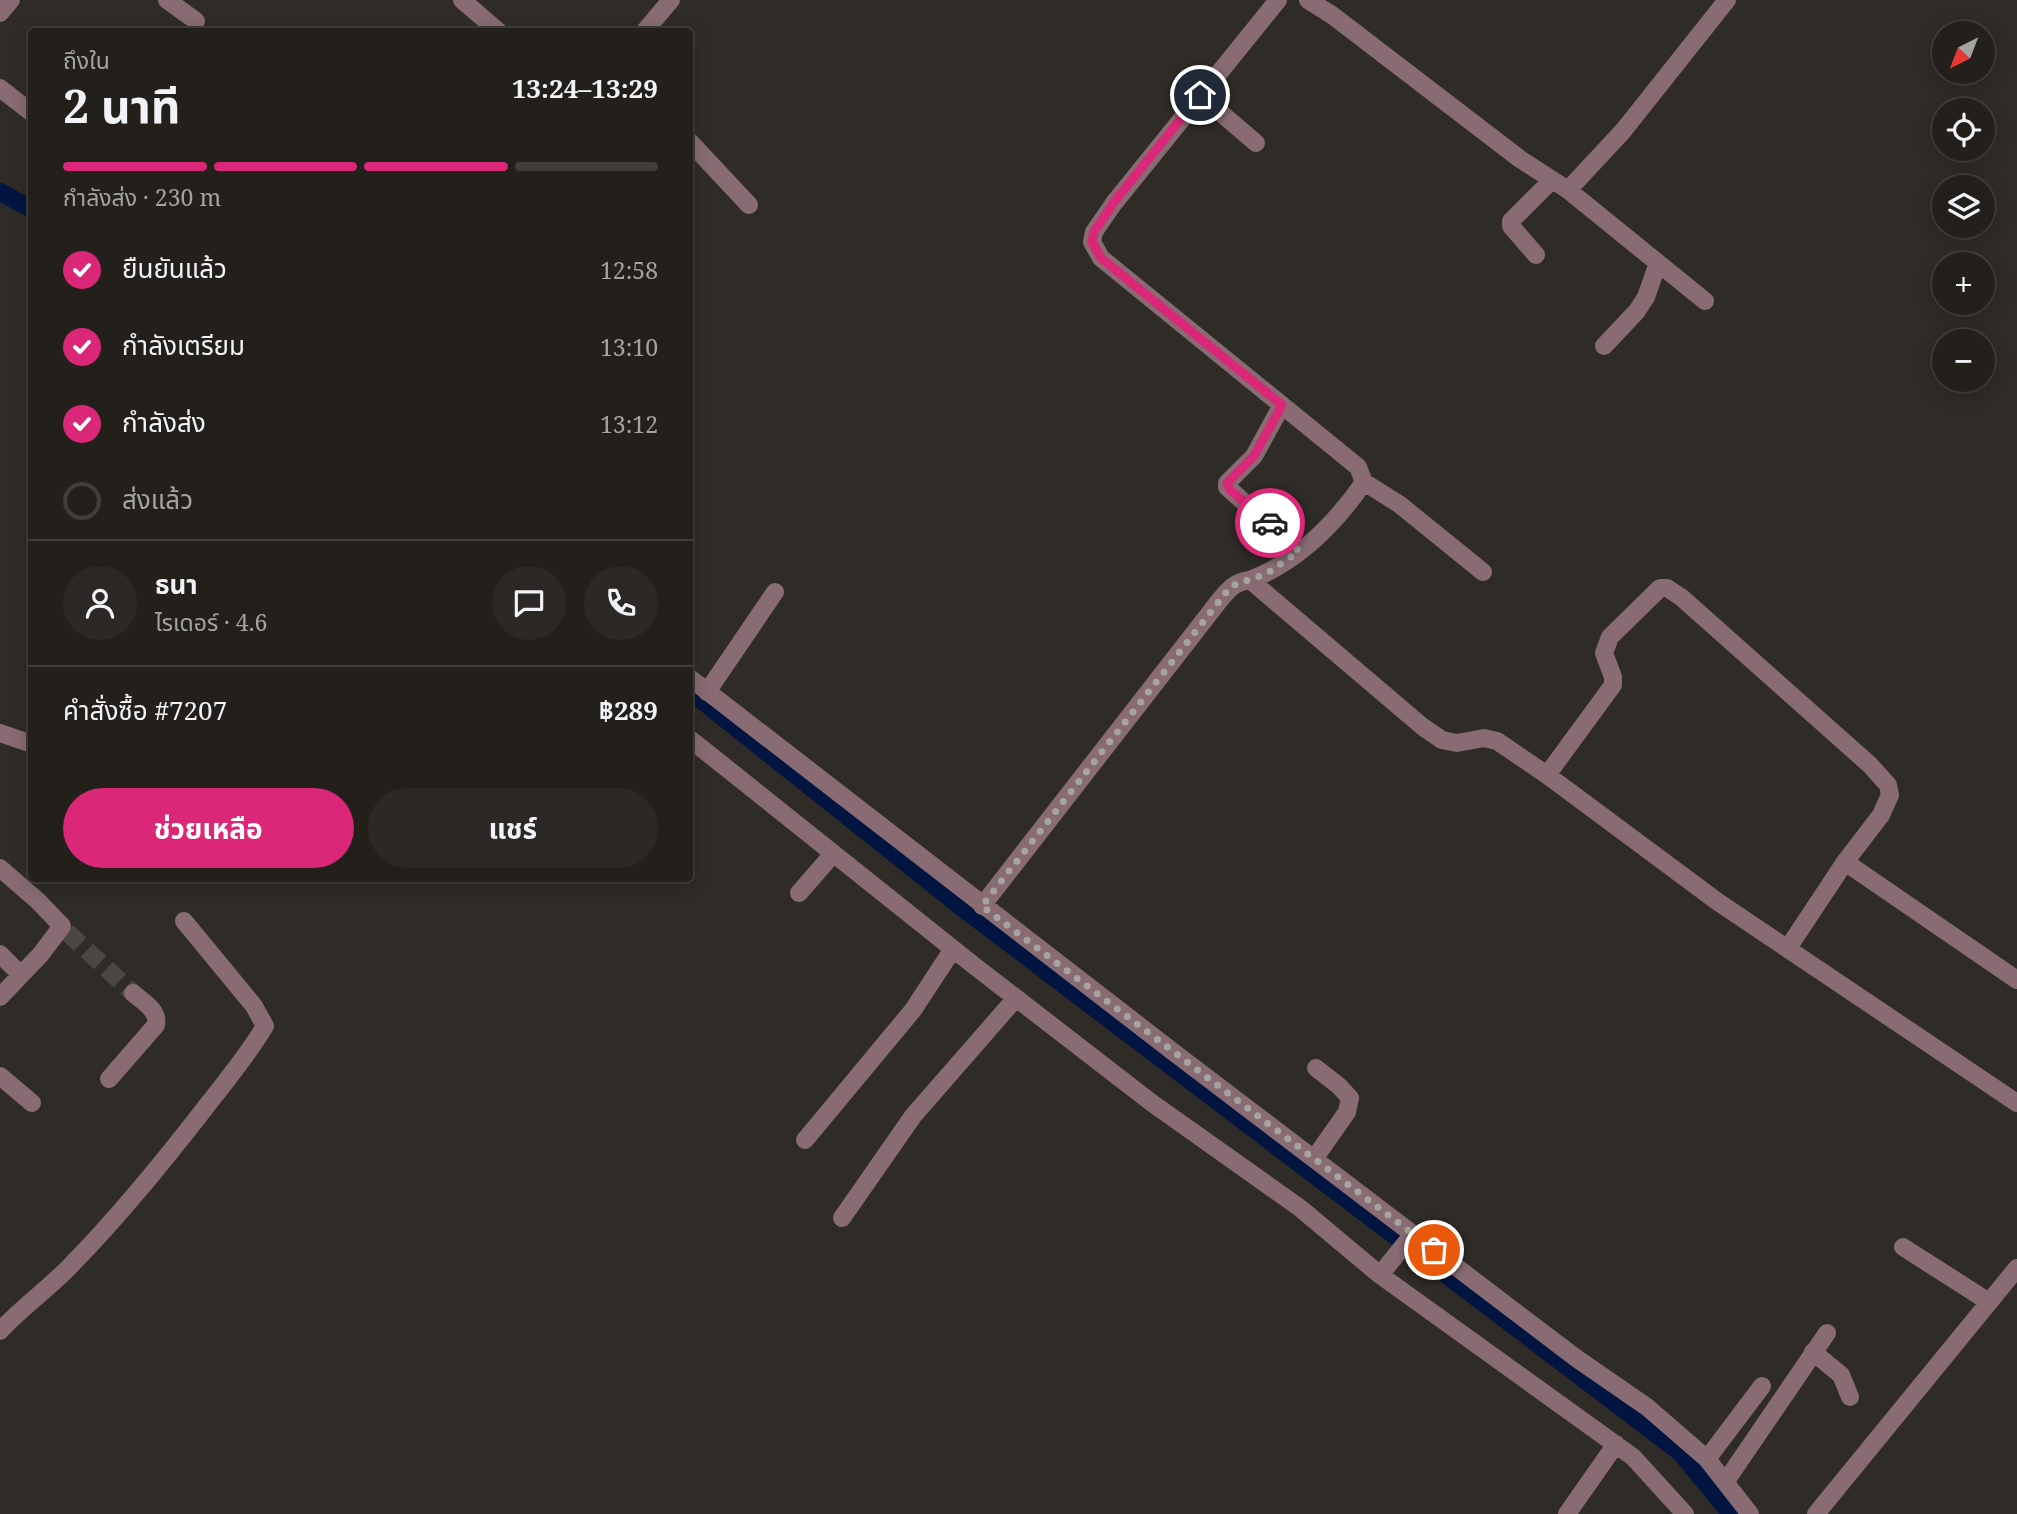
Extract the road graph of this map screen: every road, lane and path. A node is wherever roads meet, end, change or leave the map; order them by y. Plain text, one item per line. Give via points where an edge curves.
1 (11, 0) edge
2 (167, 0) edge
3 (462, 0) edge
4 (671, 0) edge
5 (1278, 0) edge
6 (1308, 0) edge
7 (1727, 0) edge
8 (0, 13) edge
9 (197, 21) dead end
10 (494, 28) edge
11 (647, 28) edge
12 (0, 89) edge
13 (1200, 95) junction
14 (28, 110) edge
15 (1256, 142) dead end
16 (693, 145) edge
17 (1552, 180) junction
18 (1568, 190) junction
19 (749, 205) dead end
20 (1536, 255) dead end
21 (1658, 263) junction
22 (1705, 301) dead end
23 (1604, 346) dead end
24 (1282, 405) junction
25 (1364, 482) junction
26 (1299, 551) junction
27 (1483, 572) dead end
28 (1250, 580) junction
29 (775, 592) dead end
30 (693, 680) edge
31 (707, 692) junction
32 (0, 733) edge
33 (693, 741) edge
34 (28, 743) edge
35 (1547, 775) junction
36 (833, 853) junction
37 (1845, 862) junction
38 (0, 868) edge
39 (799, 892) dead end
40 (982, 906) junction
41 (184, 922) dead end
42 (1788, 948) junction
43 (953, 949) junction
44 (0, 954) edge
45 (21, 975) junction
46 (2017, 980) edge
47 (133, 993) tunnel mouth
48 (0, 997) edge
49 (1016, 998) junction
50 (1316, 1068) dead end
51 (0, 1076) edge
52 (109, 1079) dead end
53 (32, 1103) dead end
54 (2017, 1103) edge
55 (805, 1140) dead end
56 (1314, 1159) junction
57 (842, 1218) dead end
58 (1412, 1237) junction
59 (1903, 1247) dead end
60 (2017, 1268) edge
61 (1382, 1273) junction
62 (1989, 1302) junction
63 (0, 1331) edge
64 (1827, 1333) dead end
65 (1813, 1352) junction
66 (1762, 1386) dead end
67 (1850, 1397) dead end
68 (1616, 1444) junction
69 (1707, 1459) junction
70 (1727, 1481) junction
71 (1567, 1514) edge
72 (1685, 1514) edge
73 (1750, 1514) edge
74 (1816, 1514) edge

1 - 8 street
2 - 9 street
3 - 10 street
4 - 11 street
5 - 13 street
6 - 17 street
7 - 18 street via 1623,131
12 - 14 street
13 - 15 street
13 - 24 street via 1114,202 1092,242 1101,258
16 - 19 street
17 - 18 street
17 - 20 street via 1511,221
18 - 21 street
21 - 22 street
21 - 23 street via 1637,311
24 - 25 street via 1358,467
24 - 26 street via 1254,456 1227,486
25 - 26 street via 1326,531
25 - 27 street via 1399,504
26 - 28 street
28 - 35 street via 1442,740 1497,741
28 - 40 street via 1231,586
29 - 31 street
30 - 31 street
31 - 40 street
32 - 34 street
33 - 36 street
35 - 37 street via 1614,685 1604,653 1606,643 1660,588 1667,588 1888,785 1890,795 1881,815
35 - 42 street
36 - 39 street
36 - 43 street
37 - 42 street
37 - 46 street
38 - 45 street via 64,929
40 - 56 street
41 - 63 street via 254,1006 265,1026 132,1196 73,1263
42 - 54 street
43 - 49 street
43 - 55 street via 913,1010
44 - 45 street
45 - 48 street
47 - 52 street via 154,1011 156,1025
49 - 57 street via 913,1116
49 - 61 street
50 - 56 street via 1350,1097 1347,1112
51 - 53 street
56 - 58 street
58 - 61 street
58 - 69 street via 1647,1407
59 - 62 street
60 - 62 street
61 - 68 street
62 - 74 street
64 - 65 street
65 - 67 street via 1841,1375
65 - 70 street
66 - 69 street
68 - 71 street
68 - 72 street
69 - 70 street
70 - 73 street

